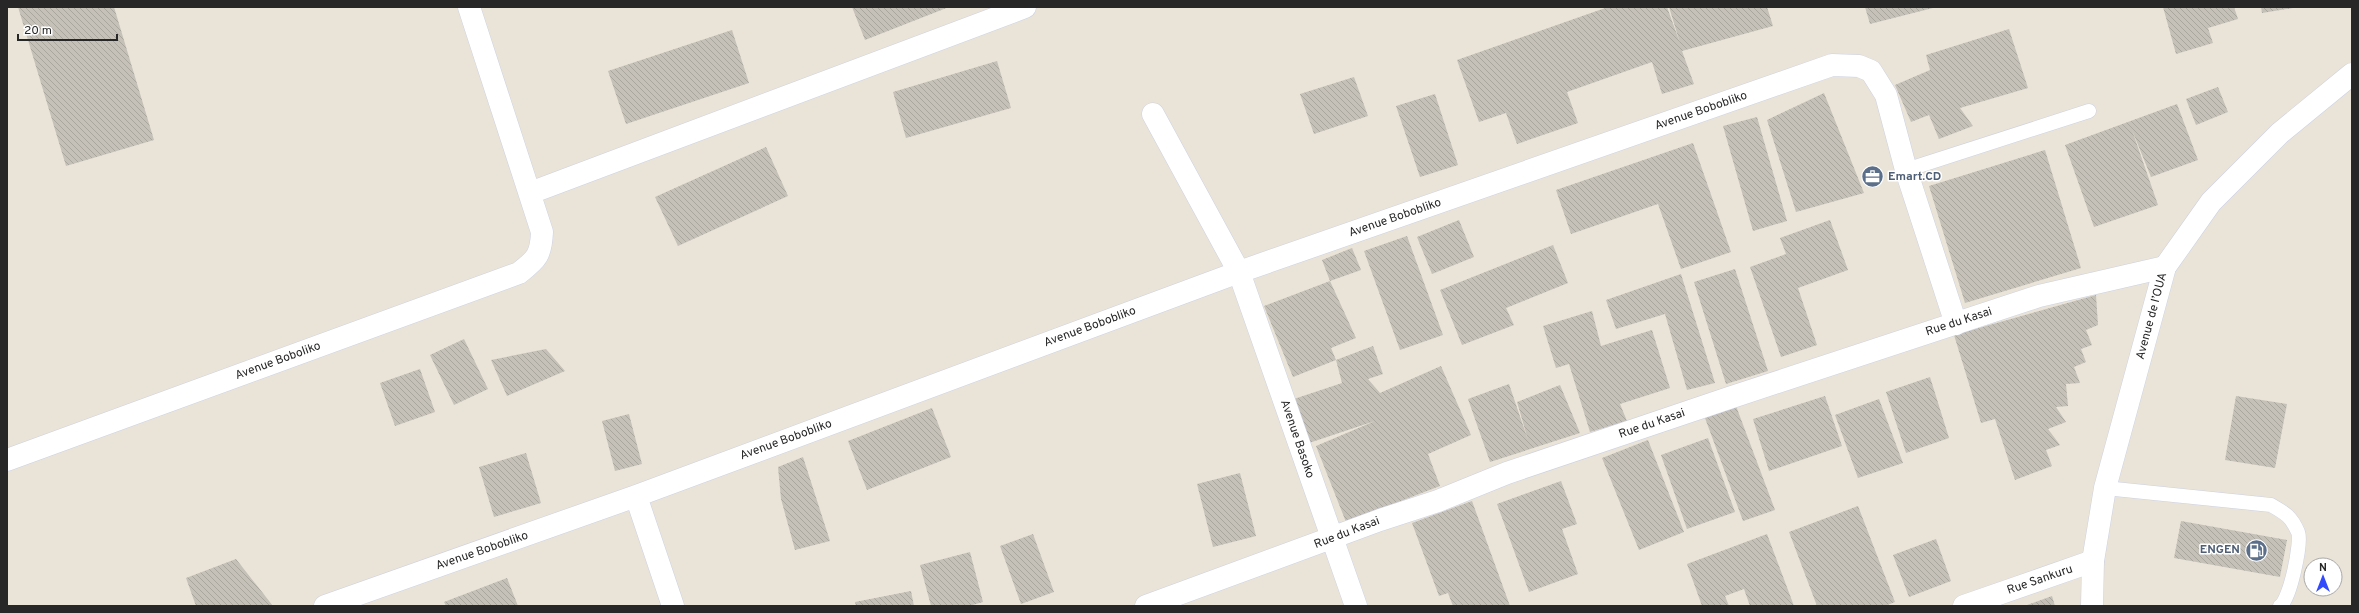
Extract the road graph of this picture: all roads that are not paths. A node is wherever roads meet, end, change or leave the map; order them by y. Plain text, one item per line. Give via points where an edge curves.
1 (469, 7) edge
2 (1025, 7) edge
3 (2352, 74) edge
4 (2089, 111) dead end
5 (1153, 114) dead end
6 (1906, 170) junction
7 (530, 193) junction
8 (2165, 267) junction
9 (1239, 272) junction
10 (1956, 324) junction
11 (7, 460) edge
12 (2105, 488) junction
13 (636, 496) junction
14 (1331, 539) junction
15 (2093, 561) junction
16 (325, 606) edge
17 (673, 606) edge
18 (1146, 606) edge
19 (1356, 606) edge
20 (1964, 606) edge
21 (2092, 606) edge
22 (2280, 606) edge

1 - 7 street
2 - 7 street
3 - 8 street, Avenue de l’OUA via 2280,133 2211,202
4 - 6 lane
5 - 9 street, Avenue Basoko
6 - 9 street, Avenue Bobobliko via 1886,95 1871,71 1859,66 1832,65
6 - 10 street
7 - 11 street, Avenue Boboliko via 542,232 541,251 533,263 519,273
8 - 10 street, Rue du Kasai via 2039,296
8 - 12 street, Avenue de l’OUA
9 - 13 street, Avenue Bobobliko
9 - 14 street, Avenue Basoko
10 - 14 street, Rue du Kasai via 1507,473 1475,488
12 - 15 street, Avenue de l’OUA
12 - 22 lane via 2270,505 2289,516 2299,534 2292,586 2284,604
13 - 16 street, Avenue Bobobliko
13 - 17 street
14 - 18 street, Rue du Kasai
14 - 19 street, Avenue Basoko
15 - 20 street, Rue Sankuru
15 - 21 street, Avenue de l’OUA

